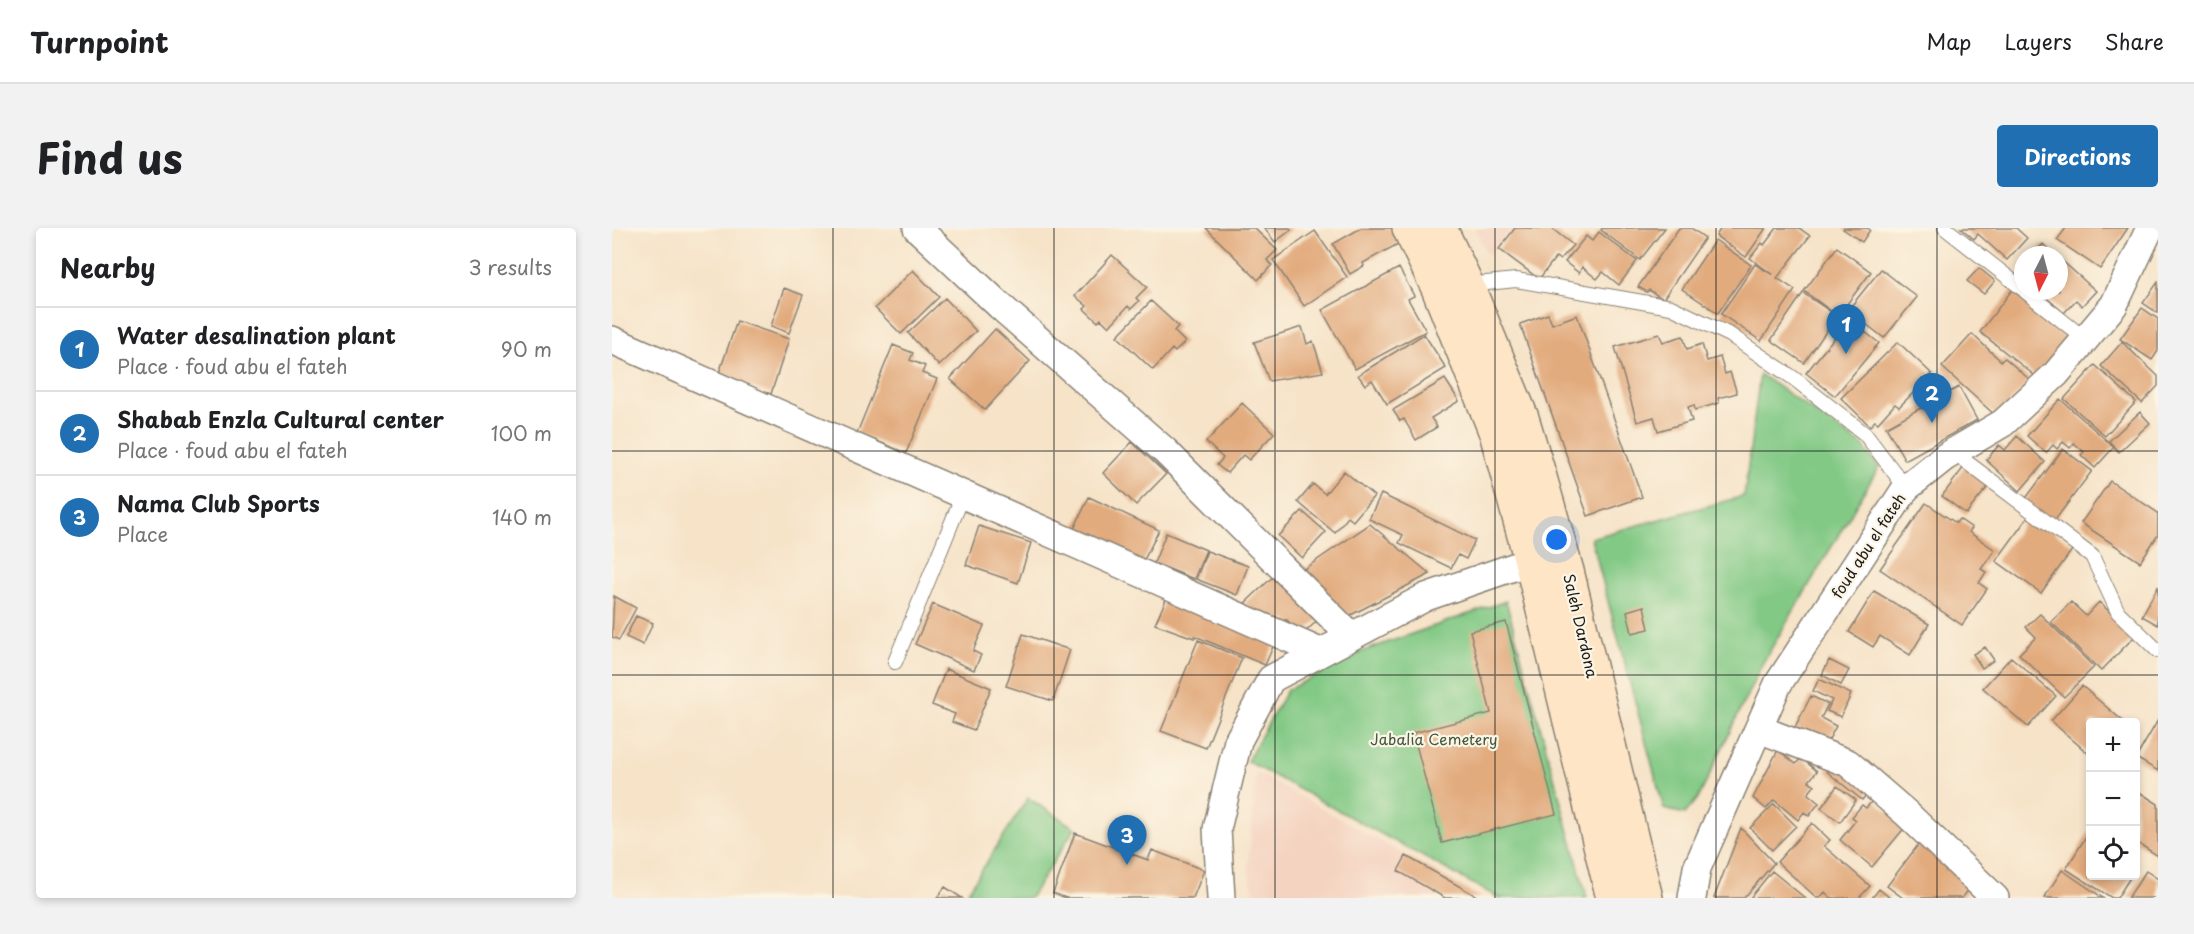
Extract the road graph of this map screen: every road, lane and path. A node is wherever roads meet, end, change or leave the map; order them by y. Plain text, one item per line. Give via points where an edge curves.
1 (917, 228) edge
2 (1409, 228) edge
3 (1440, 228) edge
4 (1945, 228) edge
5 (2150, 228) edge
6 (2014, 282) edge
7 (1453, 286) junction
8 (2036, 300) edge
9 (2085, 339) junction
10 (612, 340) edge
11 (1953, 452) junction
12 (1906, 488) junction
13 (963, 495) junction
14 (1531, 561) junction
15 (1351, 636) junction
16 (2158, 651) edge
17 (1320, 652) junction
18 (895, 662) dead end
19 (1759, 729) junction
20 (1221, 898) edge
21 (1614, 898) edge
22 (1646, 898) edge
23 (1692, 898) edge
24 (1995, 898) edge

1 - 15 street via 1165,452
2 - 7 street, Saleh Dardona
3 - 7 street, Saleh Dardona
4 - 6 lane
5 - 9 street, foud abu el fateh via 2114,305
7 - 12 lane via 1516,280 1671,307 1730,335 1792,377 1865,434
7 - 14 street, Saleh Dardona
7 - 22 street, Saleh Dardona via 1522,418 1567,571
8 - 9 lane
9 - 11 street, foud abu el fateh via 2056,374 2003,423
10 - 13 street
11 - 12 street, foud abu el fateh
11 - 16 lane via 2092,556 2118,612
12 - 19 street, foud abu el fateh via 1778,684
13 - 17 street
13 - 18 lane
14 - 15 street via 1426,597
14 - 21 street, Saleh Dardona
15 - 17 street
17 - 20 street via 1271,679 1238,741 1216,829
19 - 23 street, foud abu el fateh via 1697,868
19 - 24 street via 1848,763

